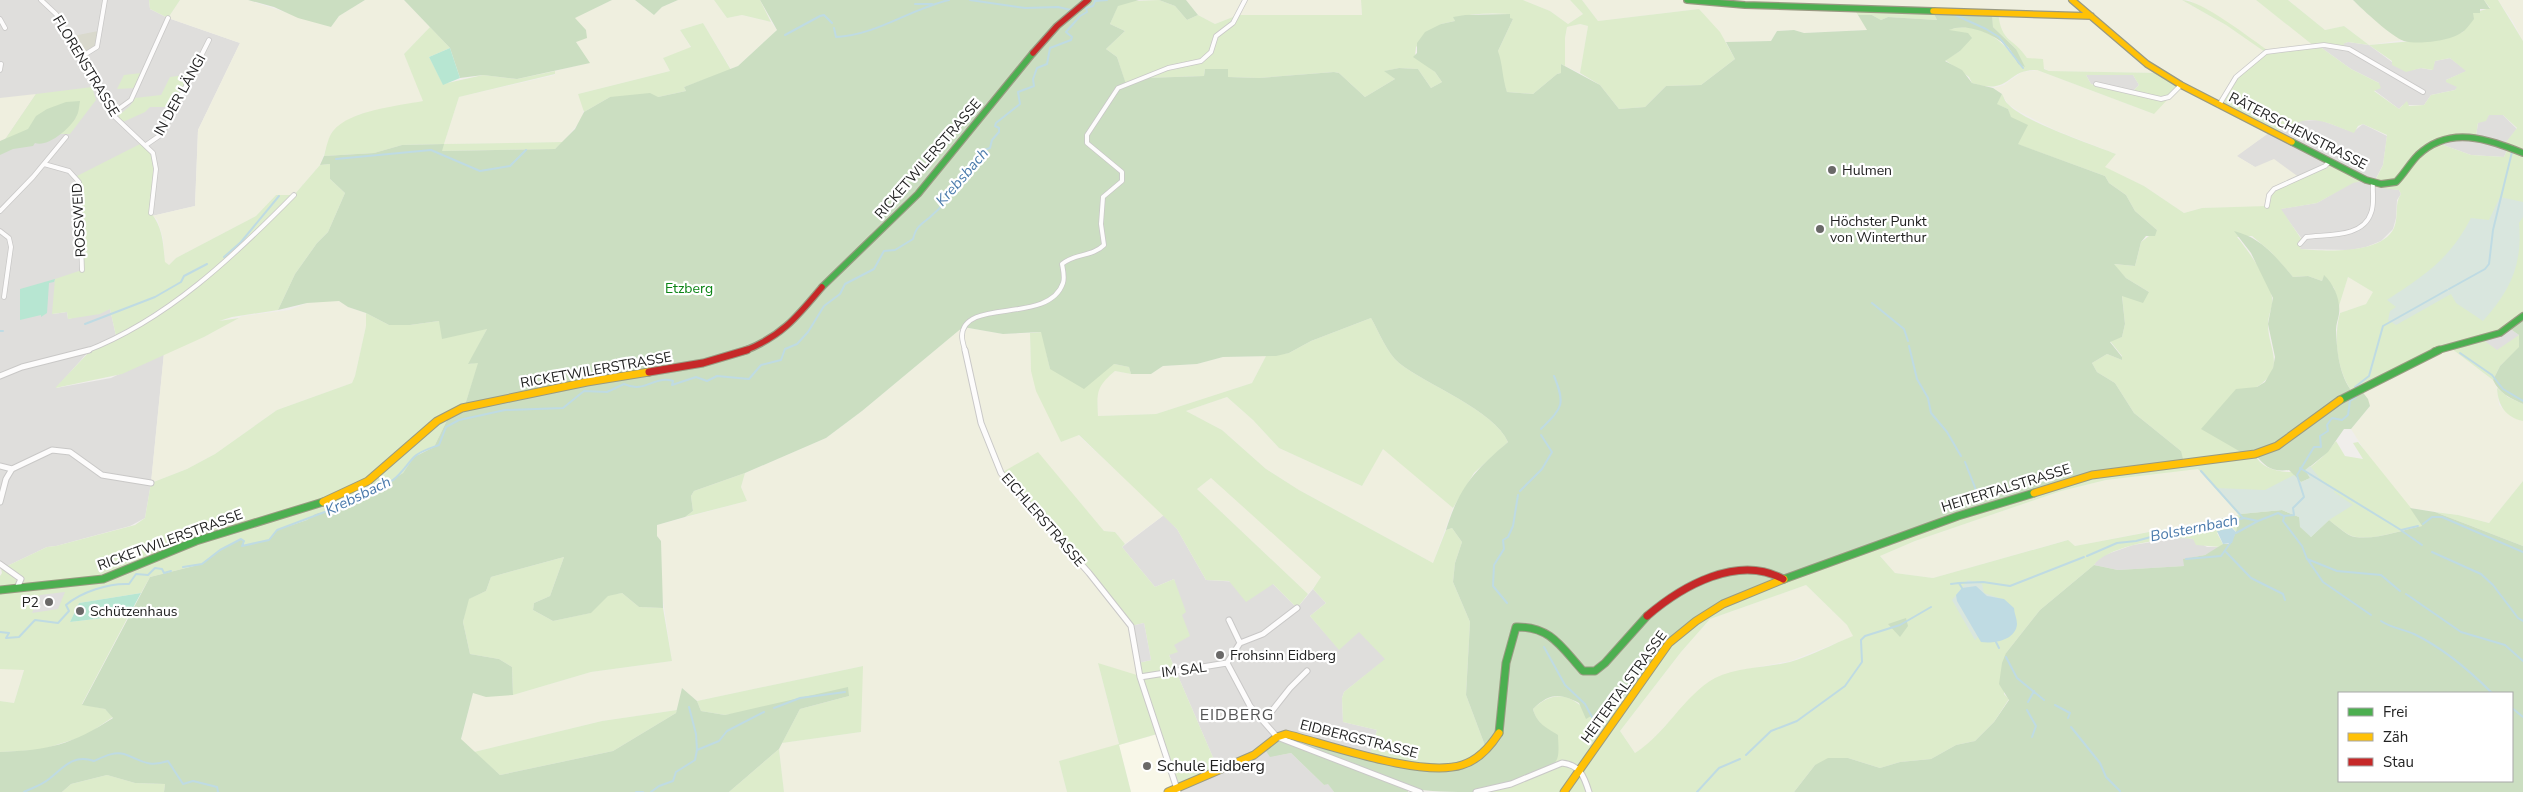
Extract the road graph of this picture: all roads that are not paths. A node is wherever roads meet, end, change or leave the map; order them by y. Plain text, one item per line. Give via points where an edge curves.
1 (41, 0) edge
2 (105, 0) edge
3 (1088, 0) edge
4 (1245, 0) edge
5 (1687, 0) edge
6 (2072, 0) edge
7 (2091, 16) junction
8 (168, 18) dead end
9 (0, 19) edge
10 (5, 28) dead end
11 (209, 40) dead end
12 (81, 56) junction
13 (0, 64) edge
14 (0, 70) edge
15 (2096, 84) dead end
16 (2181, 85) junction
17 (2422, 92) dead end
18 (2219, 105) junction
19 (113, 113) junction
20 (66, 137) dead end
21 (146, 144) junction
22 (2523, 154) edge
23 (2329, 162) junction
24 (44, 164) junction
25 (2373, 182) junction
26 (294, 195) dead end
27 (2267, 206) dead end
28 (0, 211) edge
29 (150, 213) dead end
30 (0, 231) edge
31 (2300, 244) dead end
32 (82, 270) dead end
33 (4, 297) dead end
34 (2523, 316) edge
35 (0, 376) edge
36 (0, 466) edge
37 (12, 468) junction
38 (151, 483) dead end
39 (0, 502) edge
40 (0, 564) edge
41 (1783, 579) junction
42 (17, 589) junction
43 (0, 590) edge
44 (1297, 608) dead end
45 (1229, 620) dead end
46 (1240, 643) junction
47 (1227, 663) junction
48 (1307, 672) dead end
49 (1140, 677) junction
50 (1264, 721) junction
51 (1277, 737) junction
52 (1579, 770) junction
53 (1178, 790) edge
54 (1168, 792) edge
55 (1420, 792) edge
56 (1476, 792) edge
57 (1564, 792) edge
58 (1589, 792) edge

1 - 12 street, FLORENSTRASSE via 56,14
2 - 12 street via 97,47
3 - 42 street, RICKETWILERSTRASSE via 1034,51 984,117 918,194 875,238 841,266 788,327 760,345 708,363 587,382 462,408 437,421 368,481 335,498 196,541 103,579
4 - 49 street, EICHLERSTRASSE via 1233,23 1216,36 1207,56 1201,61 1168,68 1118,88 1087,135 1087,143 1092,149 1122,172 1122,181 1103,198 1101,224 1104,245 1100,251 1066,259 1062,264 1064,282 1061,290 1051,299 1038,306 980,315 963,327 977,404 992,456 1001,473 1122,612 1131,626
5 - 7 street via 1745,5
6 - 7 street, RÄTERSCHENSTRASSE
7 - 16 street, RÄTERSCHENSTRASSE via 2147,64
8 - 19 street via 131,100
9 - 10 street
11 - 21 street, IN DER LÄNGI via 162,134
12 - 19 street, FLORENSTRASSE
13 - 14 street
15 - 16 street via 2161,99 2169,97
16 - 18 street, RÄTERSCHENSTRASSE
17 - 18 street via 2349,49 2324,45 2266,52 2236,77
18 - 23 street, RÄTERSCHENSTRASSE
19 - 21 street, FLORENSTRASSE
20 - 24 street
21 - 29 street, FLORENSTRASSE via 153,153 156,169
22 - 25 street, RÄTERSCHENSTRASSE via 2476,136 2450,135 2421,152 2396,182
23 - 25 street, RÄTERSCHENSTRASSE
23 - 27 street via 2274,189 2268,195
24 - 28 street
24 - 32 street, ROSSWEID via 72,172 79,182
25 - 31 street via 2371,213 2364,224 2344,233 2306,237
26 - 35 street via 254,237 165,307 90,350 23,366
30 - 33 street via 9,238 11,247
34 - 41 street, HEITERTALSTRASSE via 2500,333 2435,351 2345,398 2277,446 2255,454 2127,469 2055,485
36 - 37 street
37 - 38 street via 52,450 64,450 102,475
37 - 39 street
40 - 42 street via 22,579
41 - 51 street, EIDBERGSTRASSE via 1774,570 1761,568 1707,578 1685,587 1665,599 1595,671 1583,671 1549,632 1537,625 1516,627 1509,639 1498,736 1487,751 1464,765 1444,769 1418,768 1294,734
41 - 52 street, HEITERTALSTRASSE via 1739,595 1690,623 1669,643
42 - 43 street, RICKETWILERSTRASSE
44 - 46 street via 1263,634
45 - 46 street
46 - 47 street
47 - 49 street, IM SAL
47 - 50 street via 1250,706
48 - 50 street
49 - 53 street, EICHLERSTRASSE
50 - 51 street
51 - 53 street via 1254,755
51 - 55 street
52 - 56 street via 1571,764 1562,763 1511,784
52 - 57 street, HEITERTALSTRASSE
52 - 58 street
53 - 54 street

